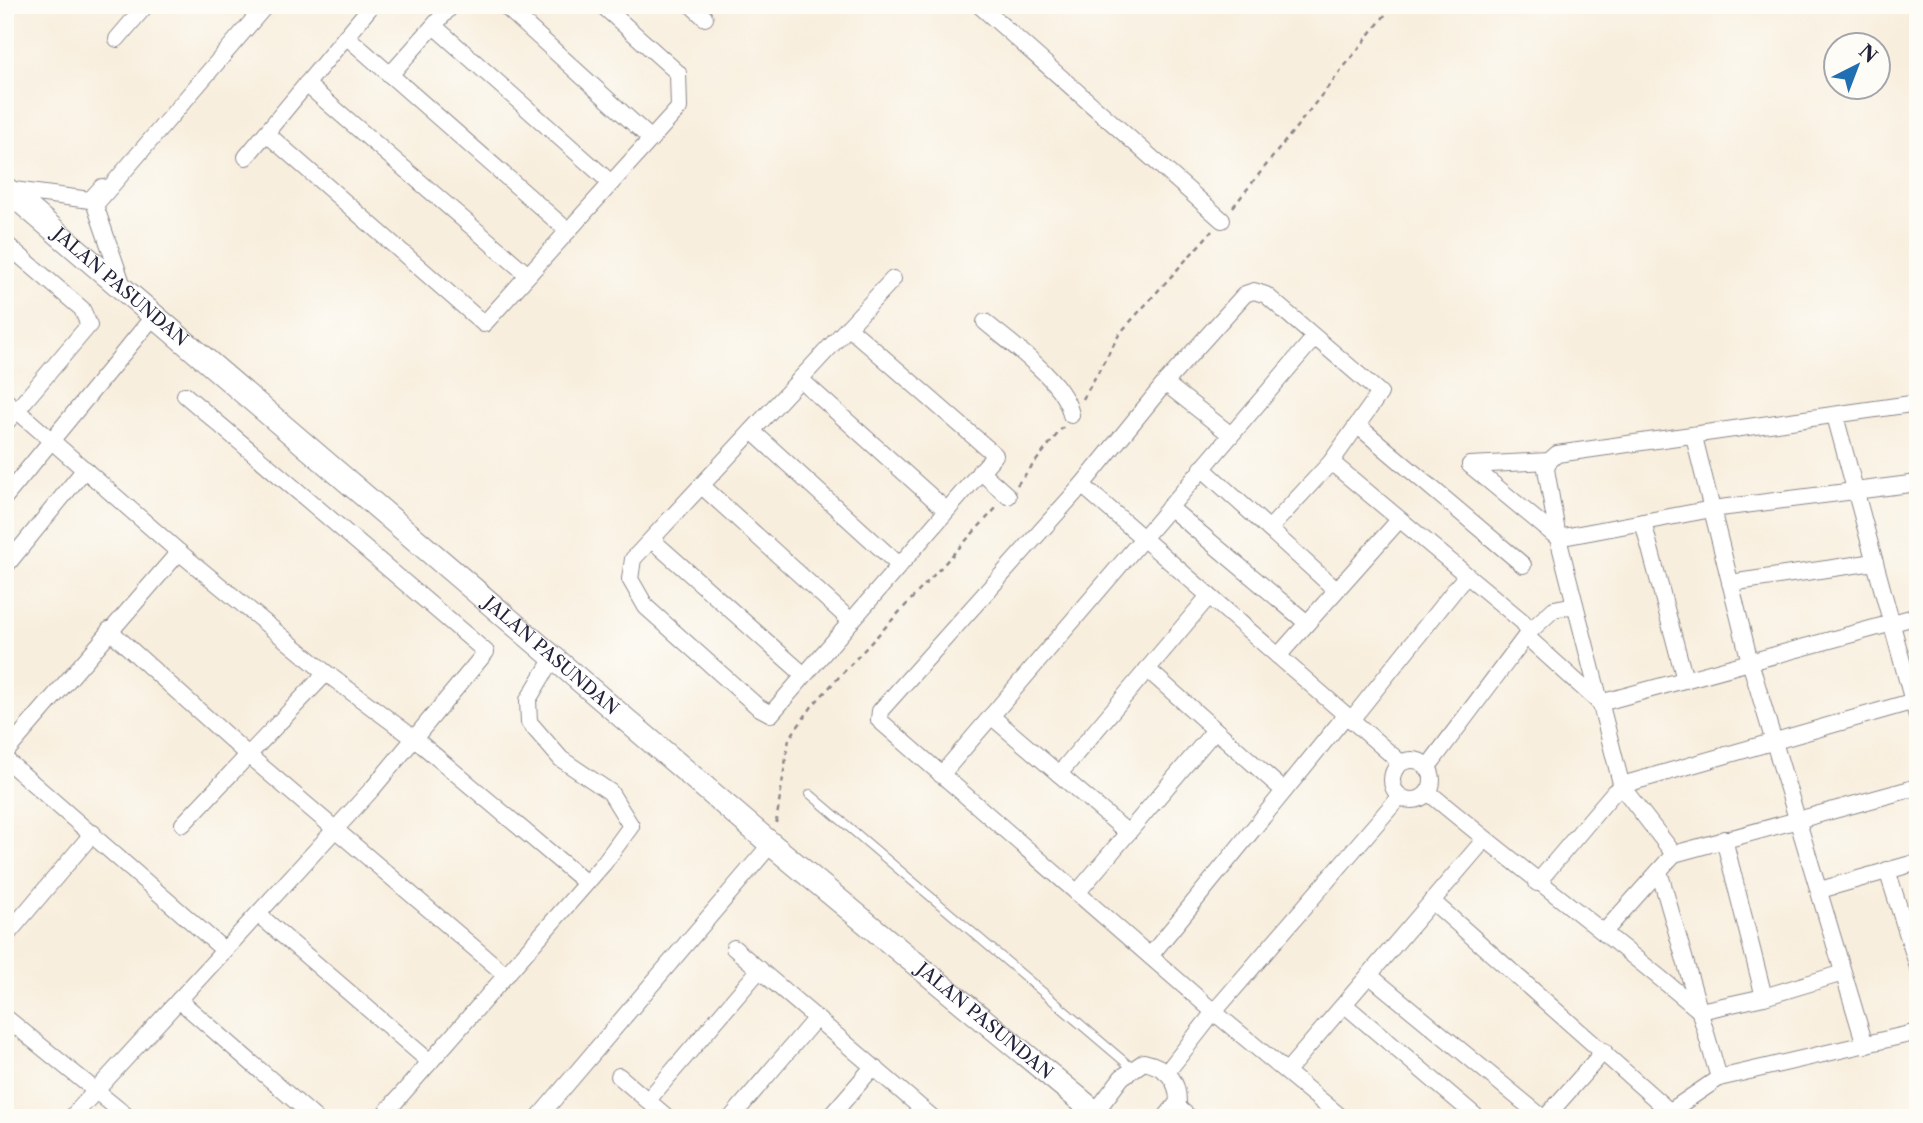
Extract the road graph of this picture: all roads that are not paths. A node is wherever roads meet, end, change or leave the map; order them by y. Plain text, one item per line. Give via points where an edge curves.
1 (259, 5) edge
2 (266, 5) edge
3 (372, 5) edge
4 (452, 5) edge
5 (504, 5) edge
6 (602, 5) edge
7 (691, 5) edge
8 (983, 7) edge
9 (135, 9) edge
10 (705, 18) dead end
11 (434, 26) junction
12 (346, 36) junction
13 (117, 39) dead end
14 (390, 75) junction
15 (306, 84) junction
16 (266, 133) junction
17 (651, 139) junction
18 (246, 157) dead end
19 (611, 183) junction
20 (6, 188) edge
21 (93, 202) junction
22 (1222, 220) dead end
23 (568, 231) junction
24 (5, 243) edge
25 (528, 275) junction
26 (892, 279) dead end
27 (126, 294) junction
28 (153, 317) junction
29 (985, 322) dead end
30 (848, 327) junction
31 (1314, 338) junction
32 (800, 379) junction
33 (1166, 383) junction
34 (185, 395) dead end
35 (1918, 404) edge
36 (11, 405) edge
37 (1071, 415) dead end
38 (1835, 416) junction
39 (5, 424) edge
40 (1357, 425) junction
41 (752, 431) junction
42 (1231, 435) junction
43 (1694, 437) junction
44 (52, 441) junction
45 (1549, 461) junction
46 (1331, 462) junction
47 (1202, 468) junction
48 (85, 469) junction
49 (981, 471) junction
50 (1918, 483) edge
51 (1082, 485) junction
52 (702, 486) junction
53 (1855, 491) junction
54 (1008, 496) dead end
55 (5, 497) edge
56 (1169, 507) junction
57 (1712, 509) junction
58 (946, 510) junction
59 (1399, 520) junction
60 (1643, 522) junction
61 (1269, 530) junction
62 (1142, 538) junction
63 (1558, 538) junction
64 (652, 540) junction
65 (179, 552) junction
66 (1874, 562) junction
67 (899, 565) junction
68 (1523, 565) dead end
69 (5, 567) edge
70 (1465, 576) junction
71 (1730, 583) junction
72 (1336, 590) junction
73 (1209, 596) junction
74 (1575, 606) junction
75 (1918, 616) edge
76 (851, 621) junction
77 (1307, 623) junction
78 (1891, 624) junction
79 (109, 630) junction
80 (1528, 634) junction
81 (1278, 656) junction
82 (553, 658) junction
83 (1750, 662) junction
84 (1147, 669) junction
85 (326, 673) junction
86 (804, 675) junction
87 (1685, 680) junction
88 (1915, 700) edge
89 (1600, 703) junction
90 (991, 716) junction
91 (1348, 717) junction
92 (1918, 720) edge
93 (1215, 730) junction
94 (415, 739) junction
95 (1773, 743) junction
96 (5, 753) edge
97 (248, 755) junction
98 (5, 759) edge
99 (1401, 763) junction
100 (1427, 768) junction
101 (1059, 774) junction
102 (941, 775) junction
103 (1622, 787) junction
104 (1918, 787) edge
105 (1284, 791) junction
106 (1428, 792) junction
107 (810, 794) dead end
108 (1400, 796) junction
109 (1797, 820) junction
110 (183, 824) dead end
111 (335, 830) junction
112 (93, 833) junction
113 (1128, 833) junction
114 (1485, 839) junction
115 (1724, 839) junction
116 (771, 844) junction
117 (1674, 854) junction
118 (1918, 862) edge
119 (1887, 870) junction
120 (1658, 871) junction
121 (586, 883) junction
122 (1537, 883) junction
123 (1820, 890) junction
124 (1077, 893) junction
125 (1432, 901) junction
126 (259, 915) junction
127 (1605, 931) junction
128 (5, 937) edge
129 (734, 948) dead end
130 (225, 951) junction
131 (1150, 956) junction
132 (1917, 958) edge
133 (760, 969) junction
134 (1843, 973) junction
135 (506, 975) junction
136 (1369, 975) junction
137 (1764, 997) junction
138 (179, 1000) junction
139 (1345, 1005) junction
140 (1700, 1011) junction
141 (1214, 1012) junction
142 (5, 1017) edge
143 (816, 1018) junction
144 (1918, 1032) edge
145 (1865, 1045) junction
146 (1604, 1051) junction
147 (430, 1062) junction
148 (873, 1067) junction
149 (1132, 1068) junction
150 (1287, 1071) junction
151 (1167, 1072) junction
152 (619, 1076) dead end
153 (1719, 1078) junction
154 (95, 1090) junction
155 (648, 1100) junction
156 (1178, 1102) junction
157 (1665, 1114) edge
158 (546, 1115) edge
159 (1096, 1115) edge
160 (927, 1116) edge
161 (71, 1118) edge
162 (129, 1118) edge
163 (315, 1118) edge
164 (380, 1118) edge
165 (668, 1118) edge
166 (731, 1118) edge
167 (829, 1118) edge
168 (1164, 1118) edge
169 (1196, 1118) edge
170 (1342, 1118) edge
171 (1478, 1118) edge
172 (1544, 1118) edge

1 - 21 street
2 - 21 street
3 - 12 street
4 - 11 street
5 - 17 street
6 - 17 street via 678,73 679,108
7 - 10 street
8 - 22 street
9 - 13 street
11 - 14 street
11 - 19 street
12 - 14 street
12 - 15 street
14 - 23 street
15 - 16 street
15 - 25 street
16 - 18 street
16 - 25 street via 484,324
17 - 19 street
19 - 23 street
20 - 21 street
20 - 27 street, JALAN PASUNDAN
21 - 27 street
23 - 25 street
24 - 36 street via 82,309 89,325
26 - 30 street
27 - 28 street, JALAN PASUNDAN
28 - 44 street
28 - 82 street, JALAN PASUNDAN
29 - 37 street via 1051,381 1069,401
30 - 32 street
30 - 49 street via 995,455
31 - 33 street via 1266,295 1249,291
31 - 40 street via 1380,393
31 - 42 street
32 - 41 street
32 - 58 street
33 - 42 street
33 - 51 street
34 - 94 street via 486,652
35 - 38 street
36 - 39 street
36 - 44 street
38 - 43 street
38 - 53 street
40 - 46 street
40 - 68 street
41 - 52 street
41 - 67 street
42 - 47 street
43 - 45 street via 1557,454
43 - 57 street
44 - 48 street
44 - 55 street
45 - 63 street via 1546,470
45 - 63 street via 1470,465
46 - 59 street
46 - 61 street
47 - 56 street
47 - 61 street
48 - 65 street
48 - 69 street
49 - 54 street
49 - 58 street
50 - 53 street
51 - 62 street
51 - 102 street via 880,711 881,724
52 - 64 street
52 - 76 street
53 - 57 street
53 - 66 street
56 - 62 street
56 - 77 street
57 - 60 street
57 - 71 street
58 - 67 street
59 - 70 street
59 - 72 street
60 - 63 street
60 - 87 street
61 - 72 street
62 - 73 street
62 - 90 street
63 - 74 street
64 - 86 street
64 - 86 street via 633,559 631,579 646,607 758,707 771,714
65 - 79 street
65 - 85 street
66 - 71 street
66 - 78 street
67 - 76 street
70 - 80 street via 1523,622
70 - 91 street
71 - 83 street
72 - 77 street
73 - 81 street
73 - 84 street
74 - 80 street via 1554,608
74 - 89 street
75 - 78 street
76 - 86 street
77 - 81 street
78 - 83 street
78 - 88 street
79 - 96 street
79 - 97 street
80 - 89 street
80 - 100 street
81 - 91 street
82 - 116 street, JALAN PASUNDAN
82 - 121 street via 528,700 529,722 561,758 610,792 631,826
83 - 87 street
83 - 95 street
84 - 93 street
84 - 101 street
85 - 94 street
85 - 97 street
87 - 89 street
88 - 92 street
88 - 95 street
89 - 103 street
90 - 101 street
90 - 102 street
91 - 99 street
91 - 105 street
93 - 105 street
93 - 113 street
94 - 111 street
94 - 121 street
95 - 103 street
95 - 109 street
97 - 110 street
97 - 111 street
98 - 112 street
99 - 100 street via 1420,762
99 - 108 street via 1392,779
100 - 106 street via 1431,776
101 - 113 street
102 - 124 street
103 - 117 street
103 - 122 street
104 - 109 street
105 - 131 street
106 - 108 street via 1418,799
106 - 114 street
107 - 149 lane
108 - 141 street
109 - 115 street
109 - 123 street
111 - 126 street
111 - 135 street
112 - 128 street
112 - 130 street
113 - 124 street
114 - 122 street
114 - 125 street
115 - 117 street
115 - 137 street
116 - 158 street
116 - 159 street, JALAN PASUNDAN
117 - 120 street
118 - 119 street
119 - 123 street
119 - 132 street
120 - 127 street
120 - 140 street
121 - 135 street
122 - 127 street
123 - 134 street
124 - 131 street
125 - 136 street
125 - 146 street
126 - 130 street
126 - 147 street
127 - 140 street
129 - 133 street
130 - 138 street
131 - 141 street
133 - 143 street
133 - 155 street
134 - 137 street
134 - 145 street
135 - 147 street
136 - 139 street
136 - 172 street
137 - 140 street
138 - 154 street
138 - 163 street
139 - 150 street
139 - 171 street
140 - 153 street
141 - 150 street
141 - 151 street
142 - 154 street
143 - 148 street
143 - 166 street
144 - 145 street
145 - 153 street
146 - 157 street
146 - 172 street
147 - 164 street
148 - 160 street
148 - 167 street
149 - 151 street via 1144,1062
149 - 159 street
150 - 170 street
151 - 156 street via 1176,1084
152 - 155 street
153 - 157 street
154 - 161 street
154 - 162 street
155 - 165 street
156 - 168 street
156 - 169 lane

